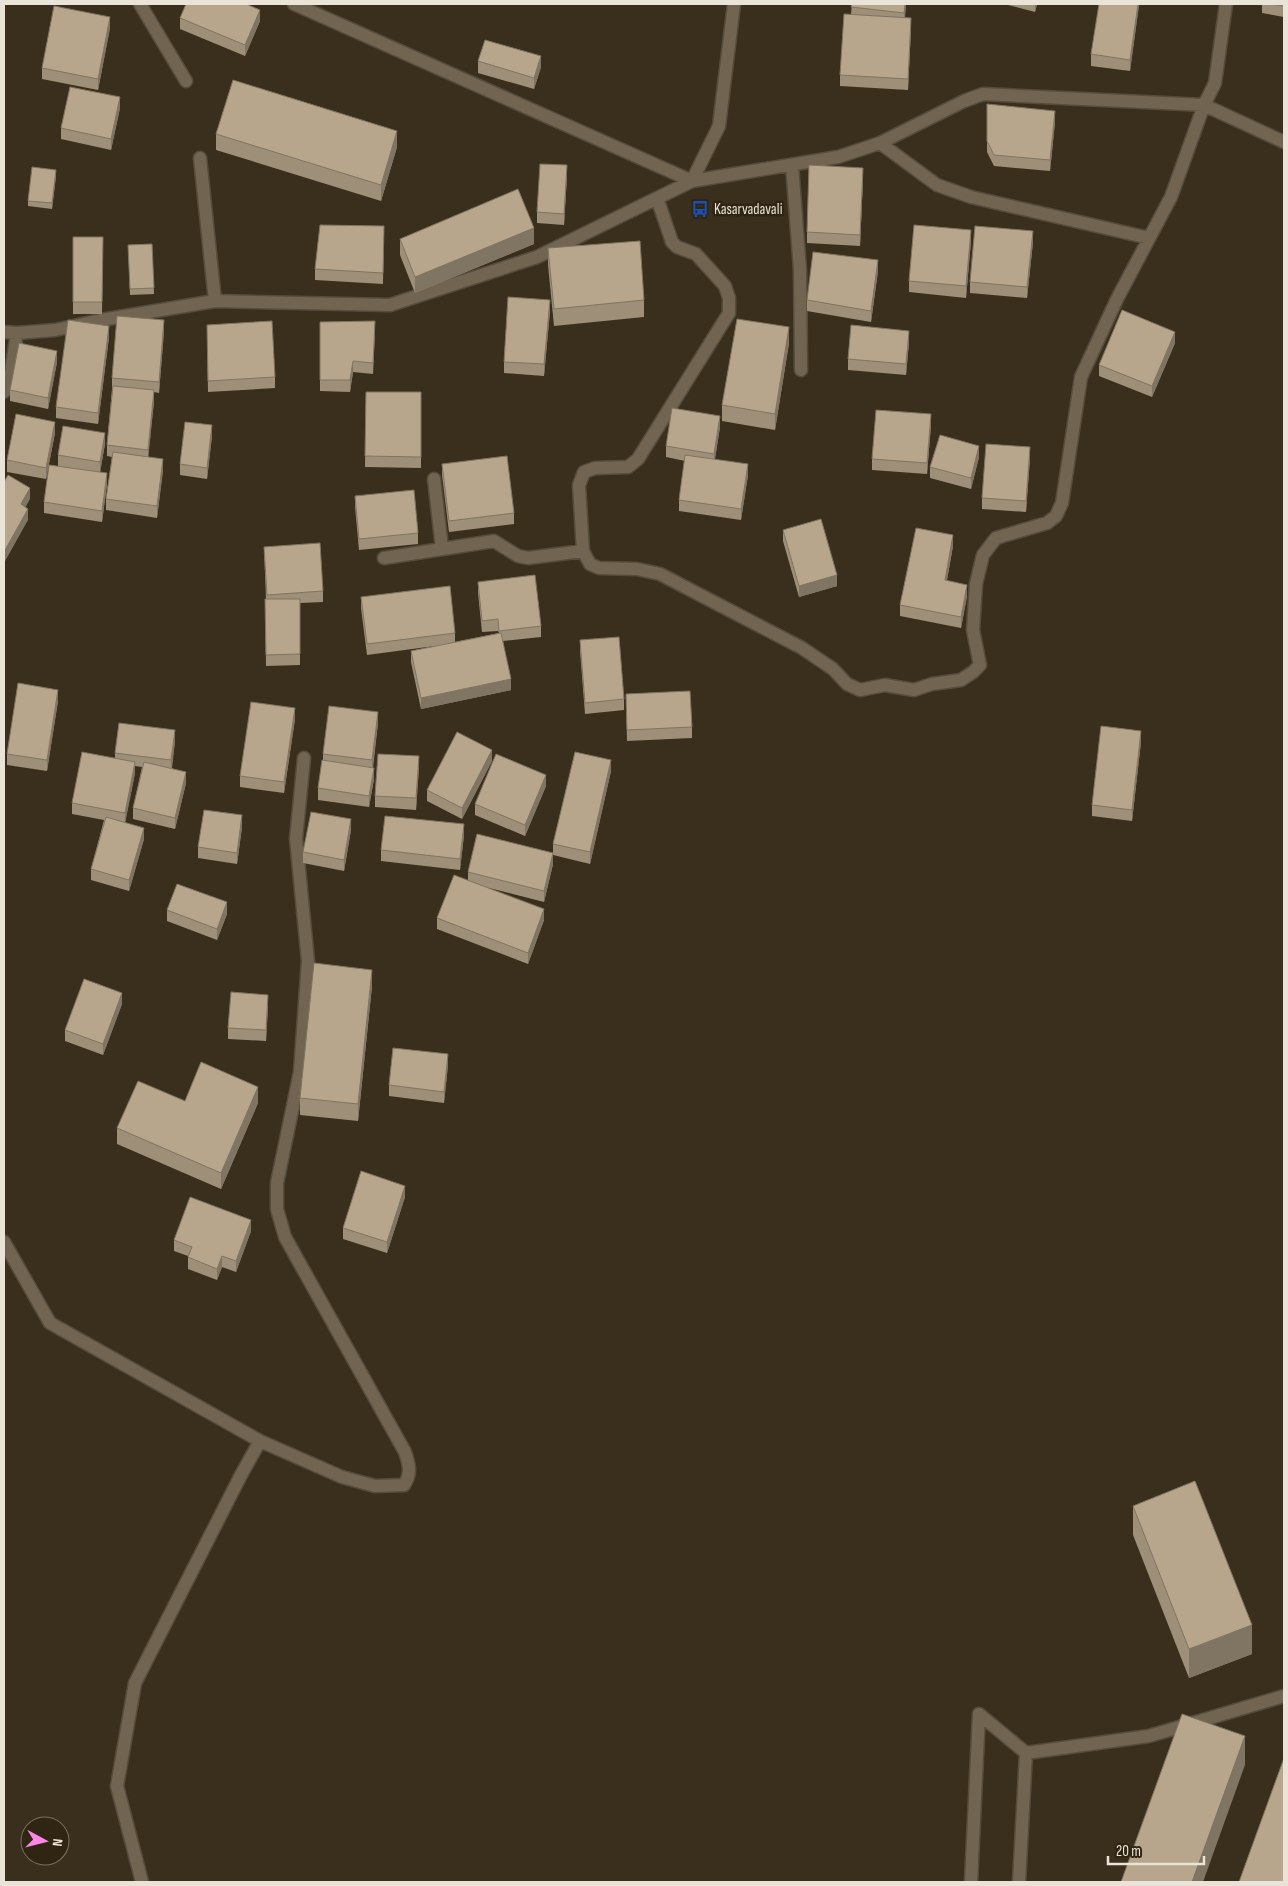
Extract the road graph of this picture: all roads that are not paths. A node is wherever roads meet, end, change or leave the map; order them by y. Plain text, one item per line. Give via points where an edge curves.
1 (140, 4) edge
2 (294, 4) edge
3 (734, 4) edge
4 (1226, 4) edge
5 (186, 80) dead end
6 (1204, 105) junction
7 (1284, 142) edge
8 (880, 143) junction
9 (200, 158) dead end
10 (792, 165) junction
11 (692, 181) junction
12 (657, 198) junction
13 (1149, 238) junction
14 (215, 301) junction
15 (10, 333) edge
16 (801, 370) dead end
17 (4, 392) edge
18 (434, 480) dead end
19 (442, 548) junction
20 (583, 551) junction
21 (384, 558) dead end
22 (304, 758) dead end
23 (4, 1242) edge
24 (260, 1442) junction
25 (1284, 1696) edge
26 (1026, 1753) junction
27 (142, 1882) edge
28 (971, 1882) edge
29 (1019, 1882) edge

1 - 5 street
2 - 11 street
3 - 11 street via 719,126
4 - 6 street via 1215,83
6 - 7 street
6 - 8 street via 982,94
6 - 13 street via 1171,198
8 - 10 street via 838,157
8 - 13 street via 938,185 972,197
9 - 14 street
10 - 11 street
10 - 16 street via 800,270
11 - 12 street
12 - 14 street via 537,257 390,306
12 - 20 street via 672,242 696,254 725,286 729,313 638,459 628,467 595,468 584,472 579,485
13 - 20 street via 1081,376 1062,504 1056,516 1047,523 996,538 983,555 976,584 973,630 980,665 961,680 914,690 885,685 860,690 846,684 833,669 802,648 660,574 637,569 599,568 590,564
14 - 15 street via 55,330
15 - 17 street via 9,386
18 - 19 street
19 - 20 street via 494,541 523,557
19 - 21 street
22 - 24 street via 296,839 308,961 300,1072 277,1183 277,1209 285,1237 405,1452 410,1466 408,1479 404,1485 375,1486 342,1477
23 - 24 street via 50,1323
24 - 27 street via 135,1683 116,1786
25 - 26 street via 1148,1736
26 - 28 street via 979,1714
26 - 29 street

